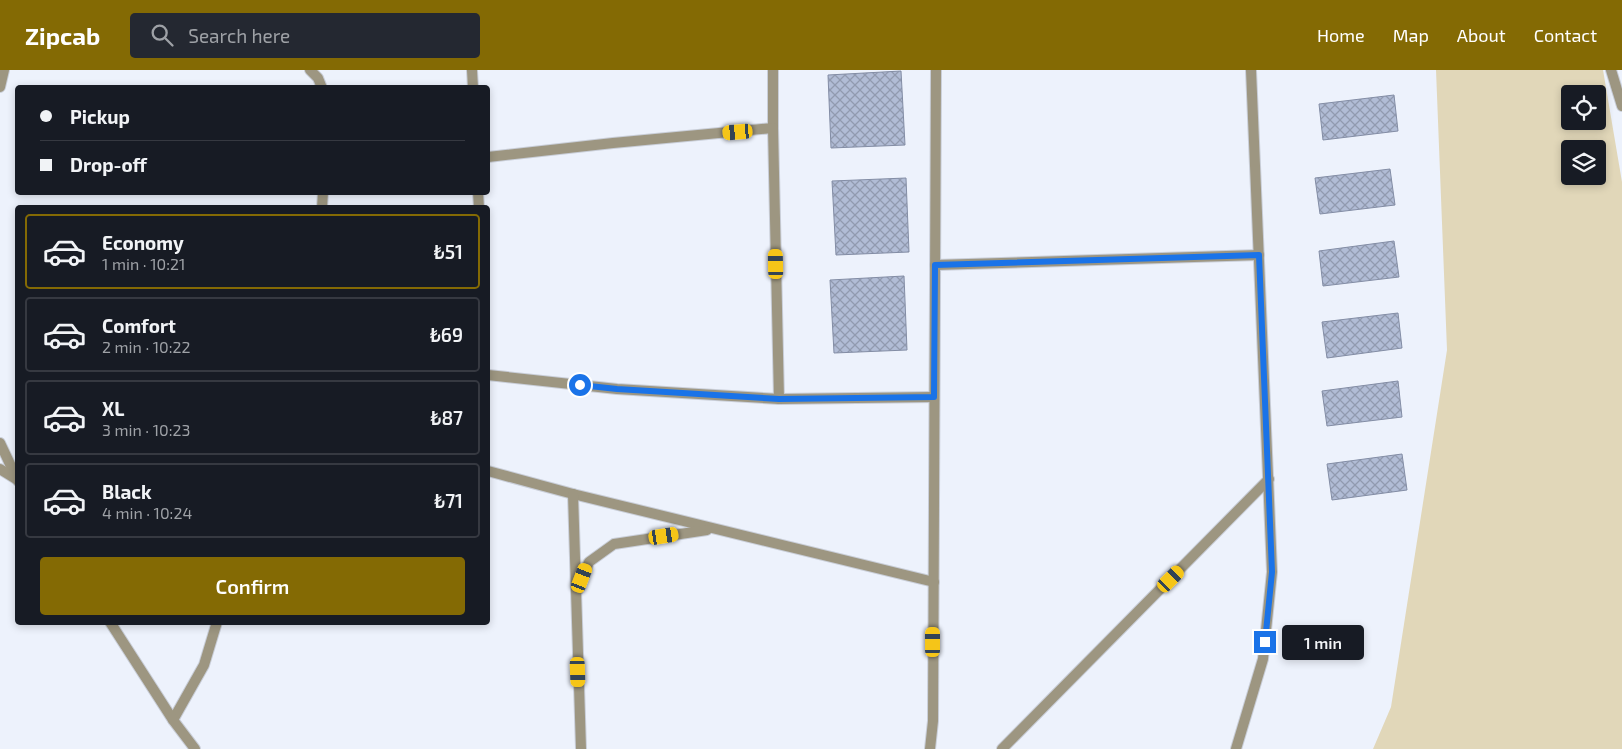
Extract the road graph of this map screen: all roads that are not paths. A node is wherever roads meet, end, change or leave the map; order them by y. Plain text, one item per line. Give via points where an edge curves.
1 (4, 70) edge
2 (310, 70) edge
3 (472, 70) edge
4 (773, 70) edge
5 (936, 70) edge
6 (1251, 70) edge
7 (1612, 70) edge
8 (321, 85) edge
9 (473, 85) edge
10 (0, 87) edge
11 (1622, 106) edge
12 (773, 128) junction
13 (490, 157) edge
14 (1259, 255) junction
15 (935, 265) junction
16 (490, 375) edge
17 (934, 397) junction
18 (779, 399) junction
19 (0, 443) edge
20 (0, 469) edge
21 (490, 472) edge
22 (15, 476) edge
23 (15, 479) edge
24 (1269, 480) junction
25 (573, 494) junction
26 (714, 529) junction
27 (934, 582) junction
28 (576, 595) junction
29 (112, 625) edge
30 (216, 625) edge
31 (173, 720) junction
32 (195, 749) edge
33 (581, 749) edge
34 (930, 749) edge
35 (1002, 749) edge
36 (1236, 749) edge

1 - 10 street
2 - 8 street
3 - 9 street
4 - 12 street
5 - 15 street
6 - 14 street
7 - 11 street
12 - 13 street
12 - 18 street
14 - 15 street
14 - 24 street
15 - 17 street
16 - 18 street via 617,389
17 - 18 street
17 - 27 street
19 - 22 street
20 - 23 street
21 - 25 street
24 - 35 street
24 - 36 street via 1272,572 1263,659
25 - 26 street
25 - 28 street
26 - 27 street
26 - 28 street via 614,544 589,562
27 - 34 street
28 - 33 street
29 - 31 street
30 - 31 street via 204,665
31 - 32 street

